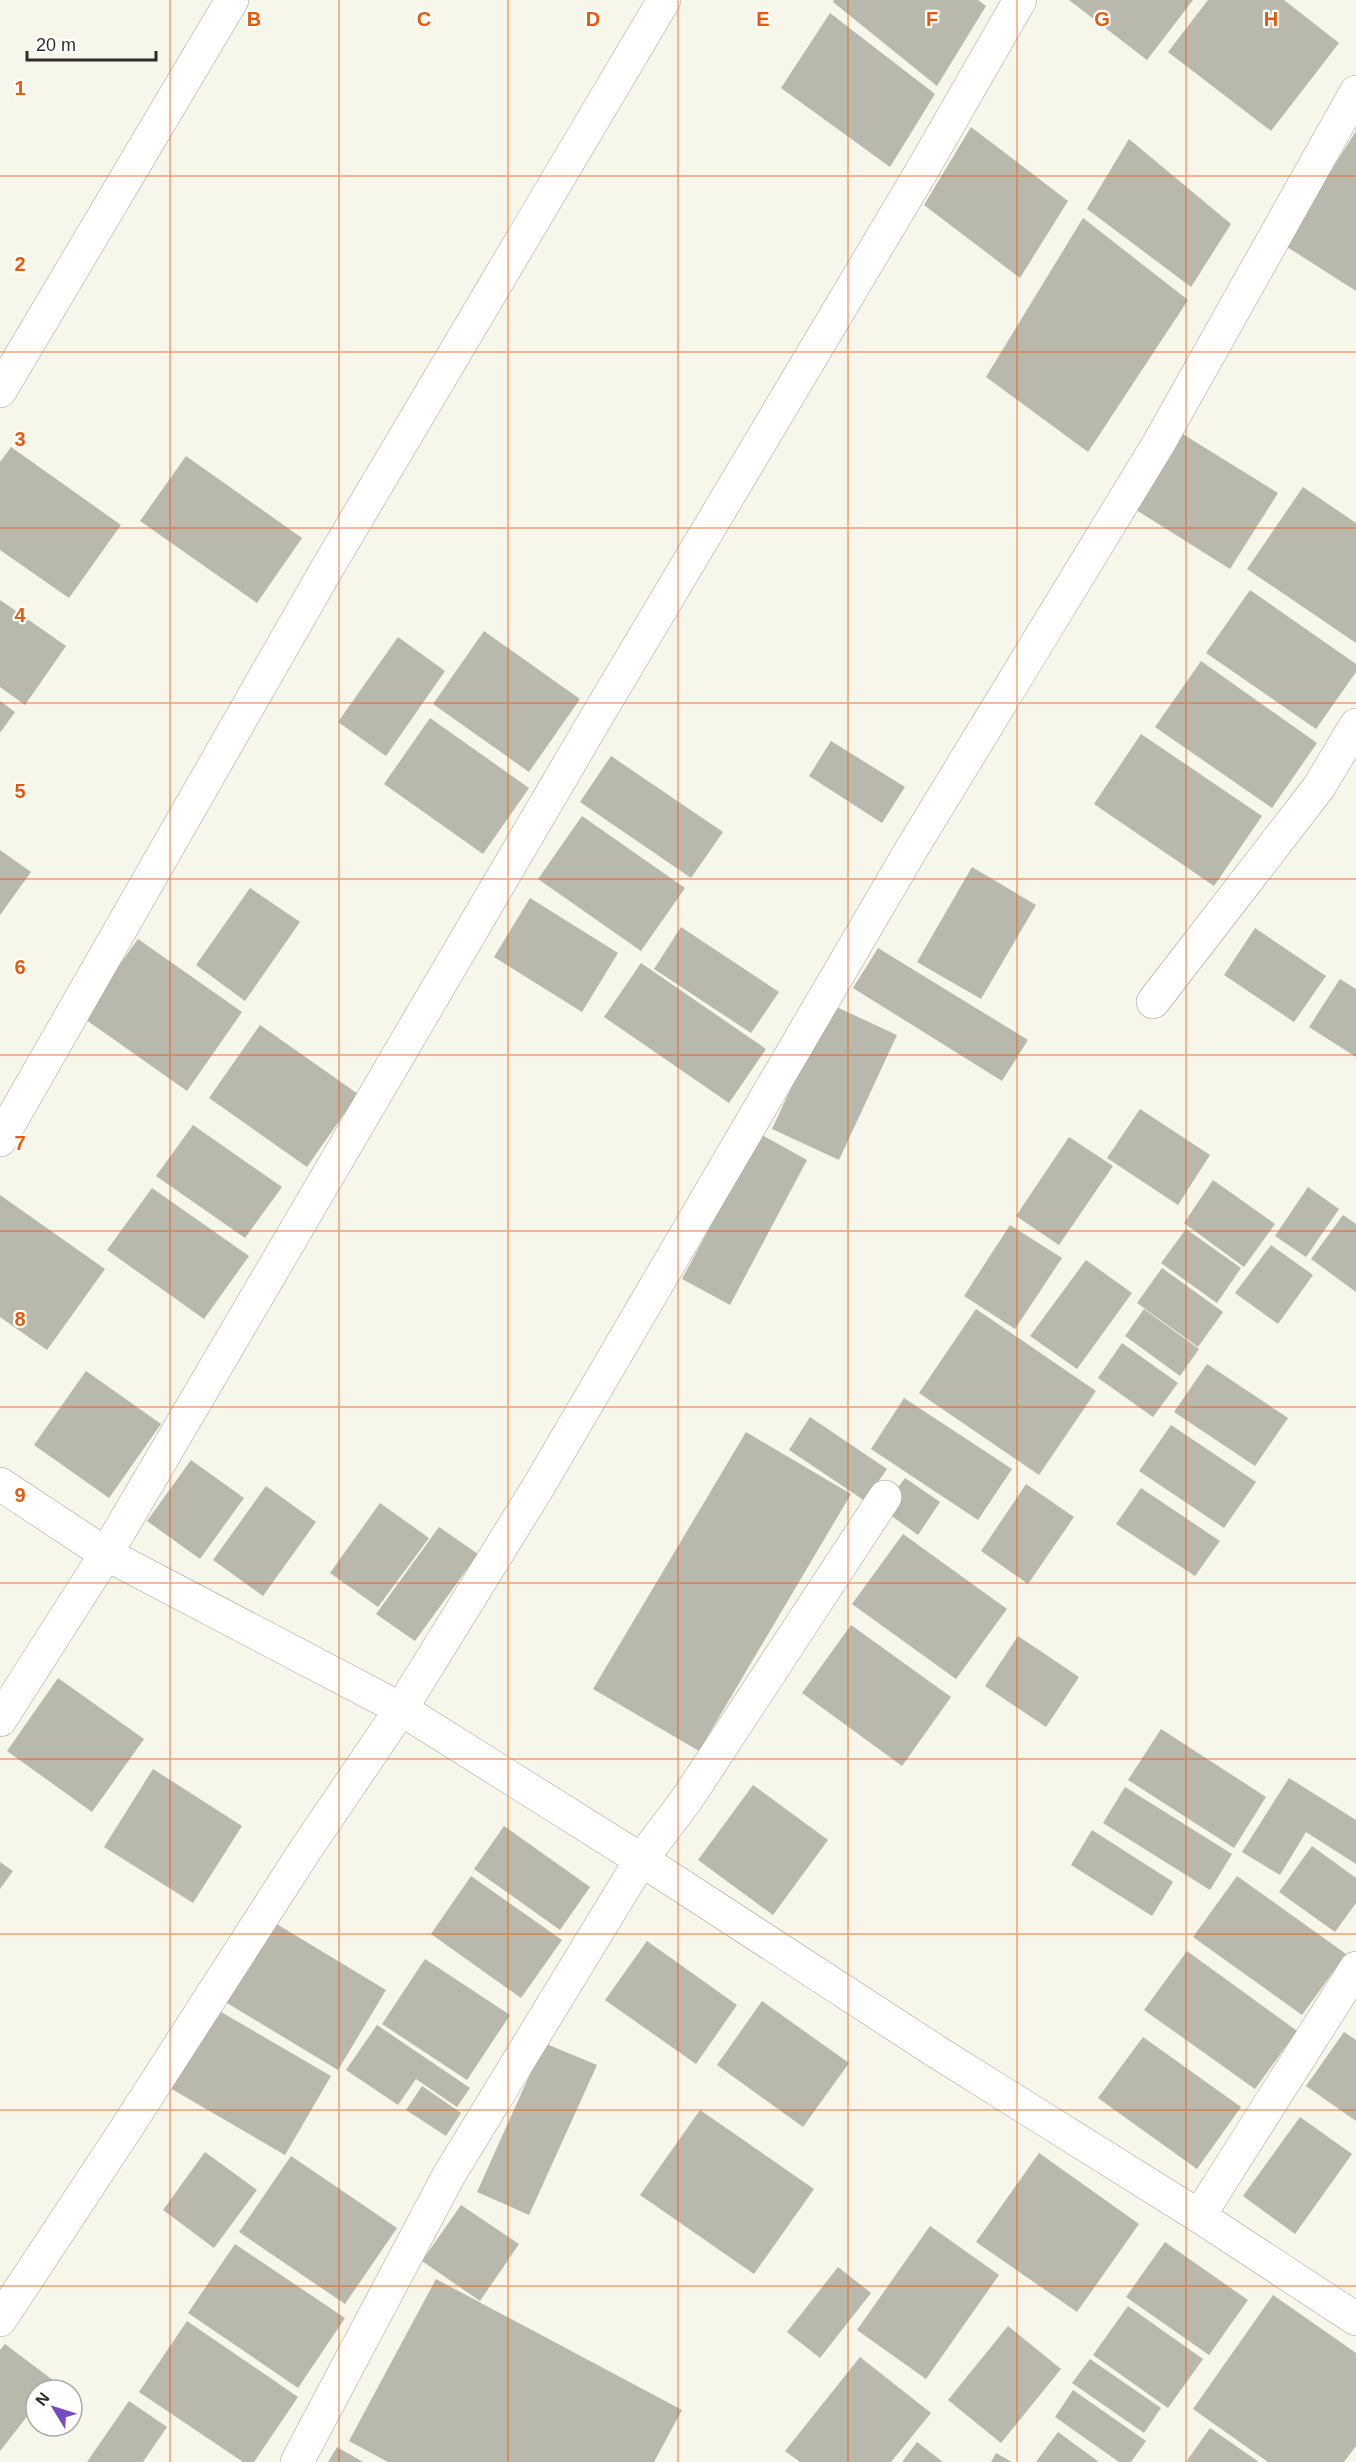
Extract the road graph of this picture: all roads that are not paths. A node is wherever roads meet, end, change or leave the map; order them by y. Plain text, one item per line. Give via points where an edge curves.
1 (232, 0) edge
2 (664, 0) edge
3 (1020, 0) edge
4 (1356, 93) edge
5 (0, 392) edge
6 (1356, 725) edge
7 (1153, 1002) dead end
8 (0, 1140) edge
9 (0, 1484) edge
10 (885, 1497) dead end
11 (106, 1554) junction
12 (401, 1709) junction
13 (0, 1720) edge
14 (641, 1860) junction
15 (1356, 1968) edge
16 (1199, 2216) junction
17 (1356, 2319) edge
18 (0, 2320) edge
19 (297, 2462) edge

1 - 5 street
2 - 8 street via 331,562
3 - 11 street
4 - 12 street via 1160,443 911,850 540,1484
6 - 7 street via 1319,787
9 - 11 street
10 - 14 street via 687,1799
11 - 12 street
11 - 13 street
12 - 14 street
12 - 18 street
14 - 16 street
14 - 19 street via 449,2175
15 - 16 street
16 - 17 street

